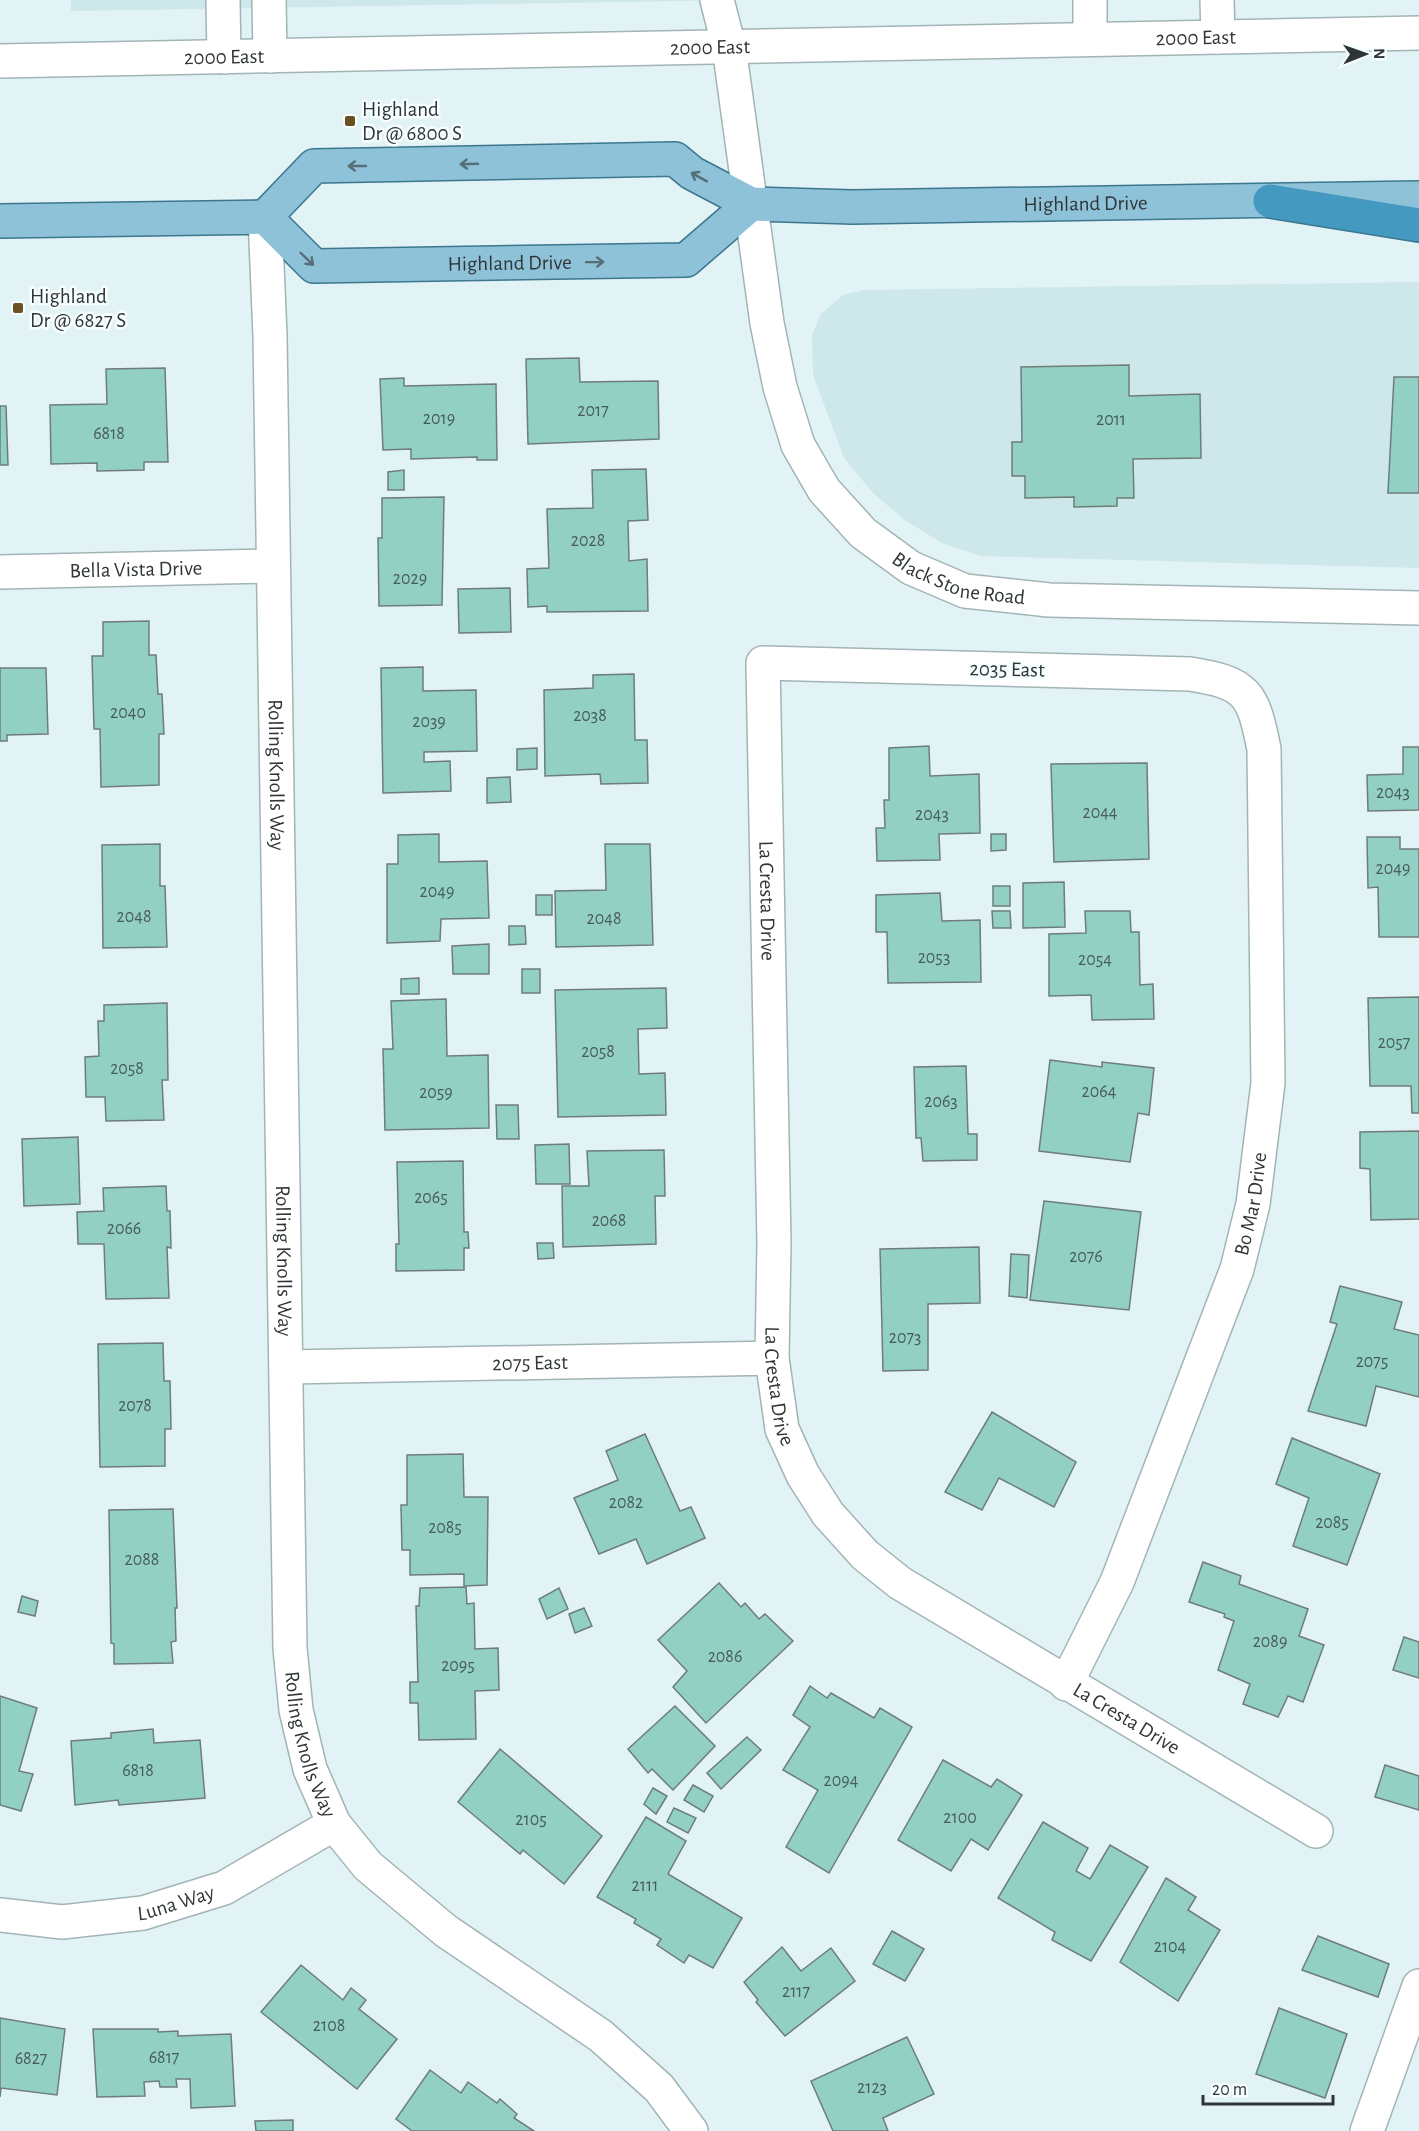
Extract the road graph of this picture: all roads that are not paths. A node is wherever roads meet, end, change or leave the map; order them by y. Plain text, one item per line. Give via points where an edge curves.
1 (223, 0) edge
2 (269, 0) edge
3 (717, 0) edge
4 (1090, 0) edge
5 (1217, 0) edge
6 (1419, 33) edge
7 (1218, 37) junction
8 (1090, 39) junction
9 (729, 47) junction
10 (270, 56) junction
11 (224, 57) junction
12 (0, 61) edge
13 (1419, 198) edge
14 (1270, 201) junction
15 (751, 204) junction
16 (265, 218) junction
17 (0, 221) edge
18 (1419, 225) edge
19 (272, 566) junction
20 (0, 572) edge
21 (1419, 608) edge
22 (763, 663) joint
23 (1246, 694) joint
24 (772, 1358) junction
25 (287, 1367) junction
26 (1066, 1684) junction
27 (334, 1824) junction
28 (1316, 1831) dead end
29 (0, 1915) edge
30 (1419, 1986) edge
31 (691, 2131) edge
32 (1367, 2131) edge

1 - 11 street
2 - 10 street
3 - 9 street
4 - 8 street
5 - 7 street
6 - 7 street, 2000 East
7 - 8 street, 2000 East
8 - 9 street, 2000 East
9 - 10 street, 2000 East
9 - 15 street
10 - 11 street, 2000 East
11 - 12 street, 2000 East
13 - 14 main road, Highland Drive
14 - 15 main road, Highland Drive via 852,207
14 - 18 highway
15 -> 16 main road, Highland Drive via 692,174 675,159 314,166
16 -> 15 main road, Highland Drive via 314,266 686,260
15 - 21 street, Black Stone Road via 767,323 780,387 798,445 824,490 863,533 911,568 965,591 1049,600
16 - 17 main road
16 - 19 street, Rolling Knolls Way
19 - 20 street, Bella Vista Drive
19 - 25 street, Rolling Knolls Way
22 - 23 street, 2035 East via 1190,674 1224,679
22 - 24 street, La Cresta Drive via 774,1244
23 - 26 street, Bo Mar Drive via 1258,718 1264,749 1268,1083 1253,1204 1237,1269 1117,1582
24 - 25 street, 2075 East
24 - 26 street, La Cresta Drive via 782,1429 803,1475 828,1514 865,1555 900,1583
25 - 27 street, Rolling Knolls Way via 290,1648 296,1710 310,1769
26 - 28 street, La Cresta Drive
27 - 29 street, Luna Way via 224,1888 144,1913 62,1922
27 - 31 street, Rolling Knolls Way via 368,1866 446,1931 601,2036 659,2088
30 - 32 street

